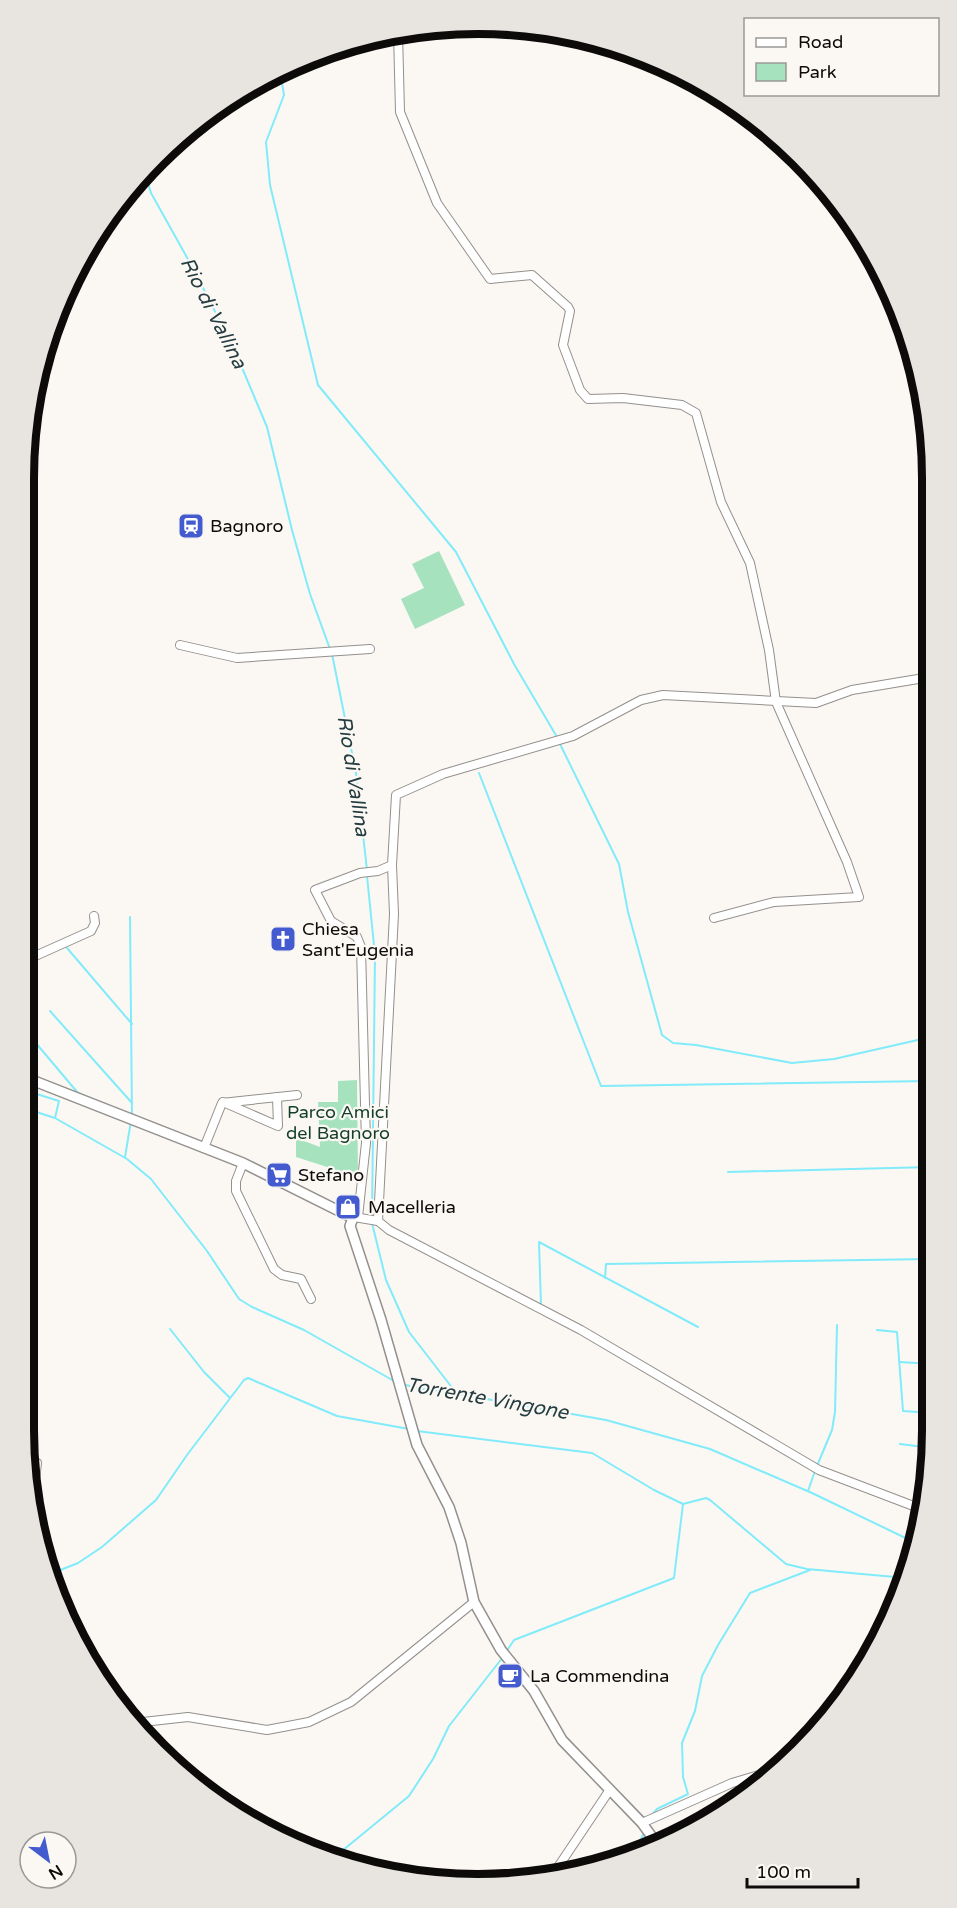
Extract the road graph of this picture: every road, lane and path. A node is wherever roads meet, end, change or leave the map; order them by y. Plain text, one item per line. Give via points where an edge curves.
1 (398, 42) edge
2 (180, 645) dead end
3 (370, 649) dead end
4 (922, 678) edge
5 (776, 702) junction
6 (392, 865) junction
7 (94, 916) dead end
8 (714, 918) dead end
9 (34, 957) edge
10 (34, 1081) edge
11 (297, 1095) dead end
12 (277, 1096) junction
13 (223, 1102) junction
14 (204, 1148) junction
15 (243, 1163) junction
16 (356, 1217) junction
17 (374, 1222) junction
18 (311, 1299) dead end
19 (916, 1507) edge
20 (474, 1602) junction
21 (145, 1722) edge
22 (756, 1776) edge
23 (609, 1791) junction
24 (642, 1823) junction
25 (653, 1838) edge
26 (559, 1866) edge

1 - 5 street via 400,112 437,203 490,279 532,275 568,307 563,345 580,390 588,399 623,398 682,405 696,412 722,502 750,563
2 - 3 street via 237,658
4 - 5 street via 852,690 816,703
5 - 6 street via 663,695 641,700 559,741 443,774 400,791 394,798
5 - 8 street via 859,897 774,902
6 - 16 street via 315,891 331,921 357,937 361,947 366,1143
6 - 17 street via 394,914
7 - 9 street via 91,931
10 - 14 street
11 - 12 street
12 - 13 street
12 - 13 street via 278,1126
13 - 14 street
14 - 15 street
15 - 16 street
15 - 18 street via 236,1191 274,1269 301,1279
16 - 17 street
16 - 20 street via 350,1226 417,1444 458,1534
17 - 19 street via 581,1330 819,1470
20 - 21 street via 351,1702 309,1722 267,1730 188,1717
20 - 23 street via 501,1650 534,1691 562,1740
22 - 24 street
23 - 24 street
23 - 26 street
24 - 25 street

